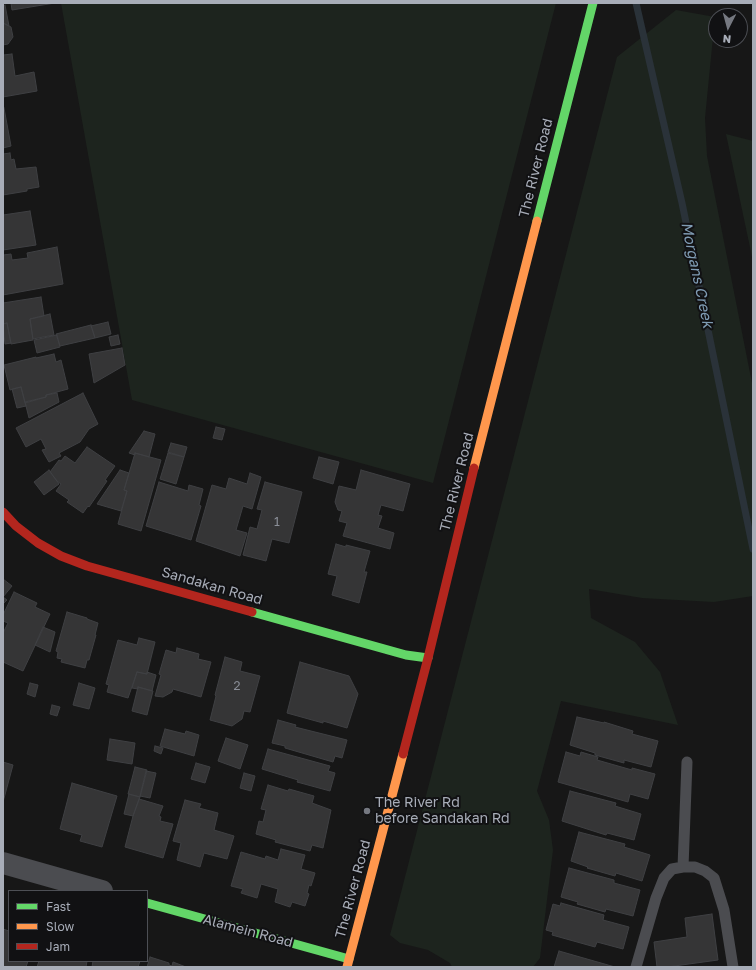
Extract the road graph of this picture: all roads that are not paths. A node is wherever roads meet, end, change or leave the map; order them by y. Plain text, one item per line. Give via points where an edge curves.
1 (593, 3) edge
2 (3, 512) edge
3 (428, 658) junction
4 (687, 762) dead end
5 (3, 863) edge
6 (684, 867) junction
7 (98, 890) edge
8 (148, 903) edge
9 (348, 963) edge
10 (636, 967) edge
11 (733, 967) edge

1 - 3 main road, The River Road
2 - 3 main road, Sandakan Road via 38,543 87,566 406,655
3 - 9 main road, The River Road
4 - 6 lane
5 - 7 street
6 - 10 lane via 672,869 664,878
6 - 11 lane via 695,867 714,878 724,910
8 - 9 main road, Alamein Road

